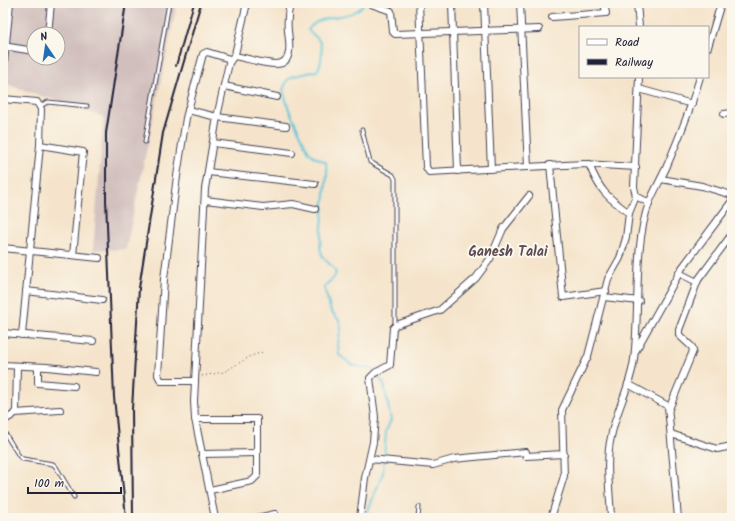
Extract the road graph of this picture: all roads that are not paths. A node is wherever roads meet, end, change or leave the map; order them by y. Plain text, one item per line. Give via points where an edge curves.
1 (10, 3) edge
2 (51, 3) edge
3 (169, 3) edge
4 (247, 3) edge
5 (290, 3) edge
6 (419, 3) edge
7 (452, 3) edge
8 (484, 3) edge
9 (520, 3) edge
10 (604, 3) edge
11 (637, 3) edge
12 (721, 3) edge
13 (370, 4) edge
14 (552, 17) dead end
15 (49, 26) edge
16 (639, 26) edge
17 (539, 29) dead end
18 (522, 30) junction
19 (485, 31) junction
20 (453, 33) junction
21 (421, 34) junction
22 (709, 44) edge
23 (4, 46) edge
24 (26, 50) edge
25 (232, 58) junction
26 (3, 73) edge
27 (639, 78) edge
28 (700, 78) edge
29 (224, 86) junction
30 (639, 89) junction
31 (277, 97) dead end
32 (3, 99) edge
33 (692, 104) junction
34 (40, 106) junction
35 (87, 106) dead end
36 (188, 110) junction
37 (732, 113) edge
38 (724, 114) dead end
39 (217, 117) junction
40 (286, 126) dead end
41 (362, 130) dead end
42 (145, 142) dead end
43 (213, 143) junction
44 (40, 145) junction
45 (292, 153) dead end
46 (589, 164) junction
47 (550, 165) junction
48 (528, 167) junction
49 (636, 167) junction
50 (491, 169) junction
51 (458, 171) junction
52 (208, 172) junction
53 (661, 179) junction
54 (315, 184) dead end
55 (732, 195) edge
56 (529, 196) dead end
57 (636, 196) junction
58 (205, 200) junction
59 (732, 201) edge
60 (649, 203) junction
61 (315, 208) dead end
62 (629, 213) junction
63 (732, 234) edge
64 (3, 248) edge
65 (31, 251) junction
66 (73, 255) junction
67 (99, 258) dead end
68 (680, 273) junction
69 (697, 282) junction
70 (26, 291) junction
71 (605, 294) junction
72 (102, 300) dead end
73 (639, 300) junction
74 (394, 326) junction
75 (3, 333) edge
76 (22, 335) junction
77 (93, 341) dead end
78 (635, 351) junction
79 (3, 365) edge
80 (17, 367) junction
81 (38, 367) junction
82 (96, 372) dead end
83 (195, 379) junction
84 (628, 384) junction
85 (74, 386) dead end
86 (669, 409) junction
87 (60, 410) dead end
88 (15, 413) junction
89 (195, 419) junction
90 (3, 421) edge
91 (3, 430) edge
92 (671, 434) junction
93 (732, 446) edge
94 (257, 453) junction
95 (202, 454) junction
96 (564, 454) junction
97 (370, 459) junction
98 (210, 490) junction
99 (74, 497) dead end
100 (419, 507) dead end
101 (275, 514) dead end
102 (215, 518) edge
103 (257, 518) edge
104 (360, 518) edge
105 (418, 518) edge
106 (551, 518) edge
107 (611, 518) edge
108 (678, 518) edge

1 - 23 street
2 - 15 street
3 - 42 lane
4 - 25 street
5 - 25 street via 290,45 284,61 277,64
6 - 21 street
7 - 20 street
8 - 19 street
9 - 18 street
10 - 14 street via 606,14
11 - 16 street
12 - 22 street
13 - 21 street via 391,11 394,34
17 - 18 street
18 - 19 street
18 - 48 street
19 - 20 street
19 - 50 street
20 - 21 street
20 - 51 street
21 - 51 street via 426,167 429,172 434,173
23 - 24 street
23 - 26 street
25 - 29 street
25 - 36 street via 207,52 203,54
27 - 30 street
28 - 33 street
29 - 31 street
29 - 39 street
30 - 33 street
30 - 49 street
32 - 34 street via 37,102
33 - 53 street
34 - 35 lane via 48,102
34 - 44 street
36 - 39 street
36 - 83 street via 171,221 158,375 161,381
37 - 38 street
39 - 40 street
39 - 43 street
41 - 74 lane via 370,162 393,175 395,179
43 - 45 street
43 - 52 street
44 - 65 street
44 - 66 street via 82,152
46 - 47 street
46 - 49 street
46 - 62 street via 604,194
47 - 48 street
47 - 71 street via 563,297
48 - 50 street
49 - 57 street
50 - 51 street
52 - 54 street
52 - 58 street
53 - 55 street via 702,186
53 - 60 street
56 - 74 street via 502,229 490,260 476,278 440,310
57 - 60 street
57 - 62 street
58 - 61 street via 263,207 293,204
58 - 83 street
59 - 68 street
60 - 73 street via 640,249
62 - 71 street via 626,238 620,258 608,279
63 - 69 street
64 - 65 street
65 - 66 street
65 - 70 street
66 - 67 street
68 - 69 street
68 - 78 street
69 - 86 street via 678,332 693,351
70 - 72 street
70 - 76 street
71 - 73 street
71 - 96 street via 588,356 562,410
73 - 78 street
74 - 97 street via 391,363 370,378 375,417
75 - 76 street
76 - 77 street
78 - 84 street
79 - 80 street
80 - 81 street
80 - 88 street
81 - 82 street
81 - 85 street via 38,383
83 - 89 street
84 - 86 street via 665,403
84 - 107 street via 610,438
86 - 92 street
87 - 88 street
88 - 90 street
89 - 94 street via 257,419
89 - 95 street
91 - 99 lane via 23,459 53,464
92 - 93 street via 717,448
92 - 108 street
94 - 95 street
94 - 98 street via 255,480
95 - 98 street
96 - 97 street via 454,459 433,465
96 - 106 street via 564,476
97 - 104 street
98 - 102 street
100 - 105 lane
101 - 103 street

